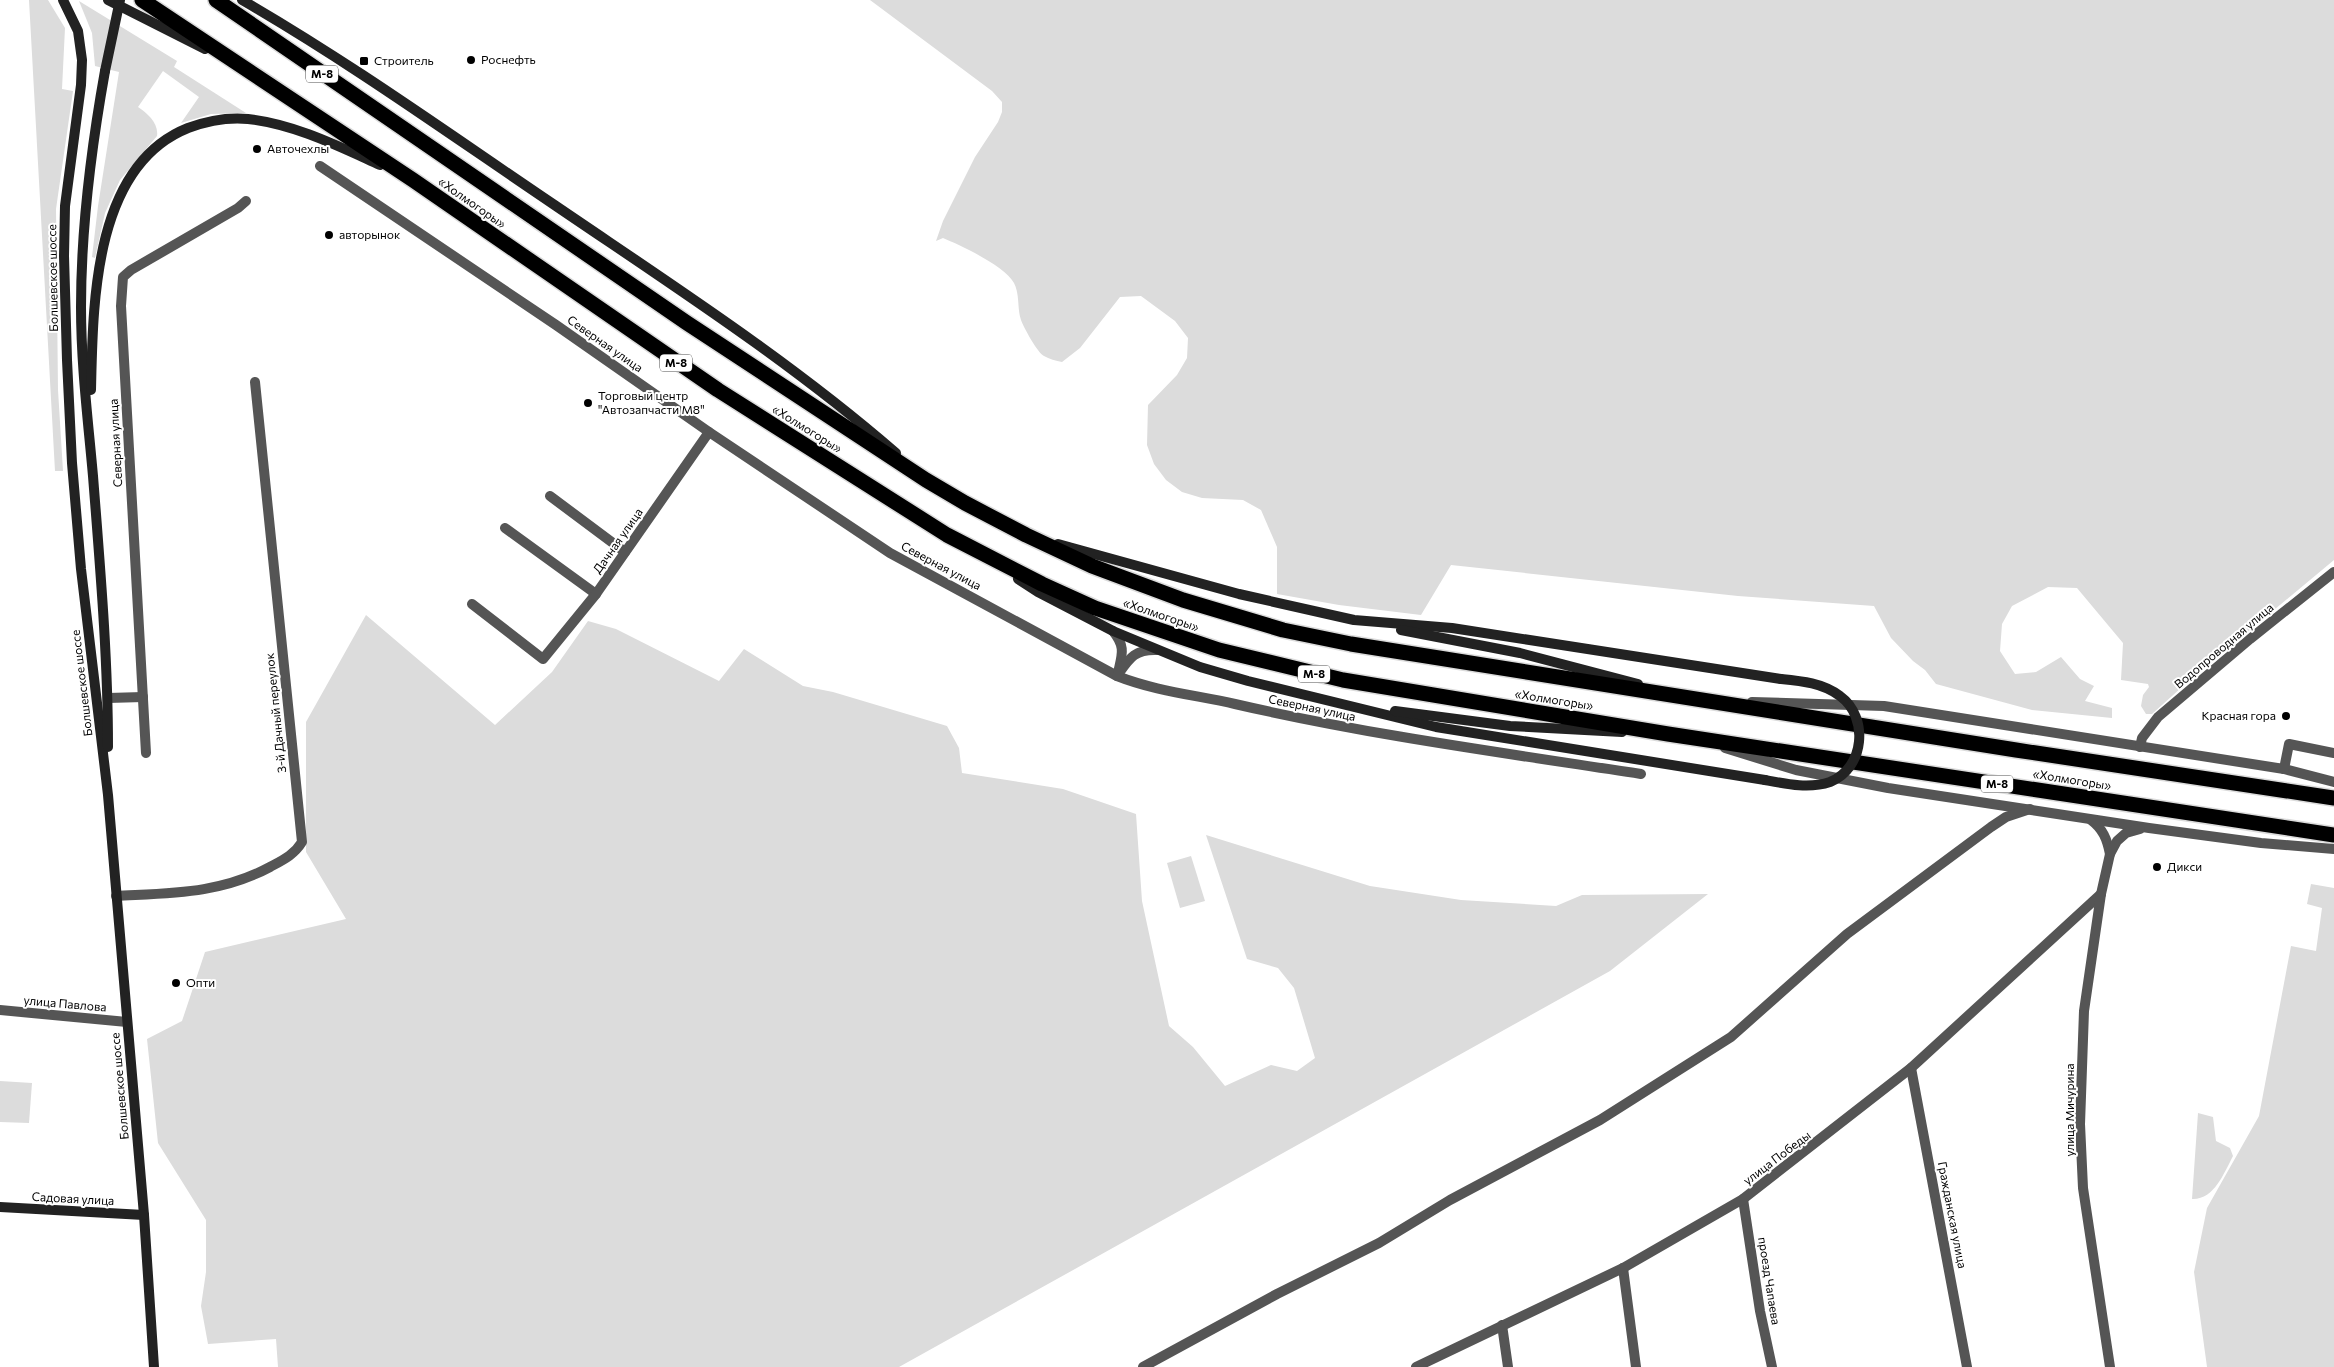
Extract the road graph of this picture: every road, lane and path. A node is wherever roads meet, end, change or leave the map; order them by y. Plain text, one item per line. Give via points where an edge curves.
1 (63, 0) edge
2 (108, 0) edge
3 (120, 0) edge
4 (142, 0) edge
5 (216, 0) edge
6 (242, 0) edge
7 (255, 0) edge
8 (286, 25) junction
9 (242, 67) junction
10 (320, 166) dead end
11 (413, 180) junction
12 (246, 201) dead end
13 (255, 382) dead end
14 (709, 432) junction
15 (90, 441) junction
16 (926, 480) junction
17 (550, 496) dead end
18 (505, 528) dead end
19 (1026, 535) junction
20 (625, 552) junction
21 (977, 552) junction
22 (2334, 572) edge
23 (596, 594) junction
24 (472, 604) dead end
25 (1354, 620) junction
26 (1113, 631) junction
27 (1159, 650) junction
28 (1117, 676) junction
29 (1675, 696) junction
30 (143, 697) junction
31 (108, 698) junction
32 (1700, 700) junction
33 (1350, 705) junction
34 (1668, 734) junction
35 (1688, 737) junction
36 (2140, 747) junction
37 (2334, 753) edge
38 (146, 754) dead end
39 (2284, 769) junction
40 (1641, 774) dead end
41 (2334, 782) edge
42 (108, 795) junction
43 (2334, 798) edge
44 (1985, 803) junction
45 (2030, 809) junction
46 (2089, 819) junction
47 (1991, 827) junction
48 (2149, 828) junction
49 (2334, 835) edge
50 (2334, 849) edge
51 (2110, 854) junction
52 (2101, 894) junction
53 (116, 896) junction
54 (0, 1010) edge
55 (127, 1022) junction
56 (1911, 1068) junction
57 (1743, 1199) junction
58 (0, 1207) edge
59 (144, 1215) junction
60 (1623, 1268) junction
61 (1502, 1325) junction
62 (154, 1367) edge
63 (1143, 1367) edge
64 (1416, 1367) edge
65 (1508, 1367) edge
66 (1636, 1367) edge
67 (1772, 1367) edge
68 (1967, 1367) edge
69 (2110, 1367) edge

1 - 42 main road, Болшевское шоссе via 78,32 82,60 65,214 72,463
2 - 9 main road
3 - 15 main road, bridge via 88,181 83,244 83,369
4 - 9 highway, «Холмогоры» / М-8
5 - 16 highway, «Холмогоры» / М-8 via 687,323
6 - 8 main road
7 - 8 main road
8 - 16 main road via 399,98 697,302 866,427
9 - 11 highway, «Холмогоры» / М-8
10 - 14 street, Северная улица
11 - 15 main road via 330,142 248,119 212,121 193,127 172,135 152,151 125,184 109,225 102,256 92,347
11 - 21 highway, «Холмогоры» / М-8 via 683,368
12 - 30 street, Северная улица via 123,277 121,306
13 - 53 street, 3-й Дачный переулок via 302,842 294,854 248,879 202,891
14 - 20 street, Дачная улица
14 - 28 street, Северная улица via 890,553
15 - 31 main road
16 - 19 highway, «Холмогоры» / М-8
17 - 20 street
18 - 23 street
19 - 25 main road via 1248,596
19 - 29 highway, «Холмогоры» / М-8 via 1092,566 1184,600 1283,630 1418,656
20 - 23 street, Дачная улица
21 - 26 main road via 1038,592
21 - 34 highway, «Холмогоры» / М-8 via 1095,608 1166,634 1257,660 1342,680
22 - 36 street, Водопроводная улица via 2158,717 2142,738
23 - 24 street, Дачная улица via 544,660
25 - 29 main road via 1520,653 1614,676
25 - 33 main road, bridge via 1452,628 1824,687 1841,696 1851,707 1858,722 1860,739 1857,754 1842,775 1830,782 1798,785 1491,737
26 - 27 main road
26 - 28 street via 1122,650
27 - 28 street via 1144,650 1131,657
27 - 33 main road via 1200,667 1248,681
28 - 40 street, Северная улица via 1138,684 1319,723
29 - 32 highway, «Холмогоры» / М-8
30 - 31 street
30 - 38 street, Северная улица
31 - 42 main road
32 - 36 street via 1884,706
32 - 43 highway, «Холмогоры» / М-8
33 - 34 main road via 1510,726
34 - 35 highway, «Холмогоры» / М-8
35 - 44 street via 1796,770
35 - 49 highway, «Холмогоры» / М-8
36 - 39 street
37 - 39 street via 2289,744
39 - 41 street
42 - 53 main road, Болшевское шоссе
44 - 45 street
44 - 47 street via 1993,815
45 - 46 street
45 - 47 street via 2006,817
46 - 48 street
46 - 51 street, улица Мичурина via 2105,834
47 - 63 street via 1847,934 1731,1037 1600,1120 1450,1200 1379,1243
48 - 50 street
48 - 51 street, улица Мичурина via 2126,833
51 - 52 street, улица Мичурина
52 - 56 street, улица Победы
52 - 69 street, улица Мичурина via 2084,1011 2080,1124 2083,1188
53 - 55 main road, Болшевское шоссе
54 - 55 street, улица Павлова
55 - 59 main road, Болшевское шоссе
56 - 57 street, улица Победы
56 - 68 street, Гражданская улица
57 - 60 street, улица Победы
57 - 67 street, проезд Чапаева
58 - 59 main road, Садовая улица
59 - 62 main road, Болшевское шоссе
60 - 61 street, улица Победы
60 - 66 street
61 - 64 street, улица Победы
61 - 65 street

